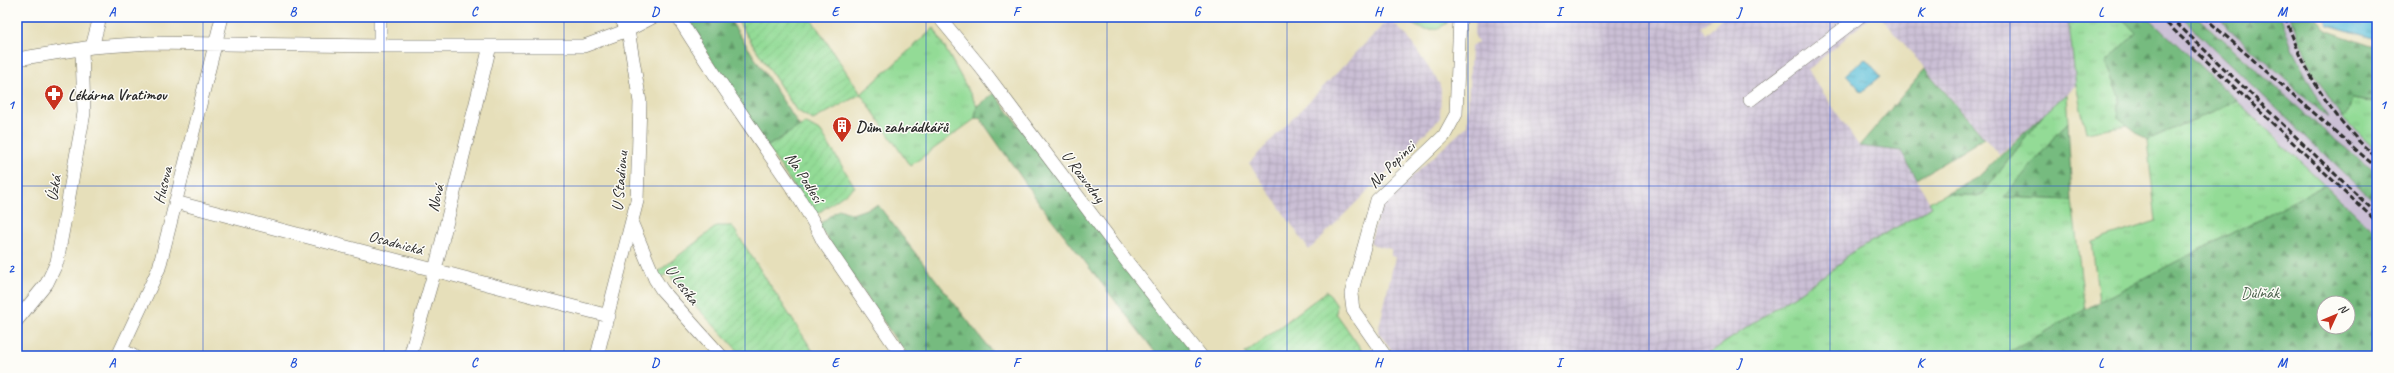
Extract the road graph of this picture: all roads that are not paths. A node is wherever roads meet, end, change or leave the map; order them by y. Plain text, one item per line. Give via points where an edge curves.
1 (100, 17) edge
2 (222, 17) edge
3 (380, 17) edge
4 (620, 17) edge
5 (653, 17) edge
6 (678, 17) edge
7 (939, 17) edge
8 (1460, 17) edge
9 (1859, 17) edge
10 (628, 30) junction
11 (215, 44) junction
12 (380, 46) junction
13 (490, 46) junction
14 (87, 48) junction
15 (17, 59) edge
16 (1750, 100) dead end
17 (175, 202) junction
18 (632, 224) junction
19 (435, 270) junction
20 (609, 316) junction
21 (17, 320) edge
22 (124, 354) edge
23 (410, 356) edge
24 (597, 356) edge
25 (722, 356) edge
26 (902, 356) edge
27 (1201, 356) edge
28 (1384, 356) edge

1 - 14 street, Úzká
2 - 11 street, Husova
3 - 12 street
4 - 10 street
5 - 10 street
6 - 26 street, Na Podlesí via 790,185 823,241
7 - 27 street, U Rozvodny via 983,70
8 - 28 street, Na Popinci via 1456,114 1444,136 1377,200 1351,294 1353,310
9 - 16 street
10 - 13 street via 584,46
10 - 18 street, U Stadionu via 640,102 638,201
11 - 12 street
11 - 14 street via 150,43
11 - 17 street, Husova
12 - 13 street
13 - 19 street, Nová
14 - 15 street
14 - 21 street, Úzká via 84,114 57,262 47,283
17 - 19 street, Osadnická
17 - 22 street, Husova via 158,268
18 - 20 street, U Stadionu
18 - 25 street, U Lesíka via 662,290
19 - 20 street, Osadnická
19 - 23 street, Nová
20 - 24 street, U Stadionu

